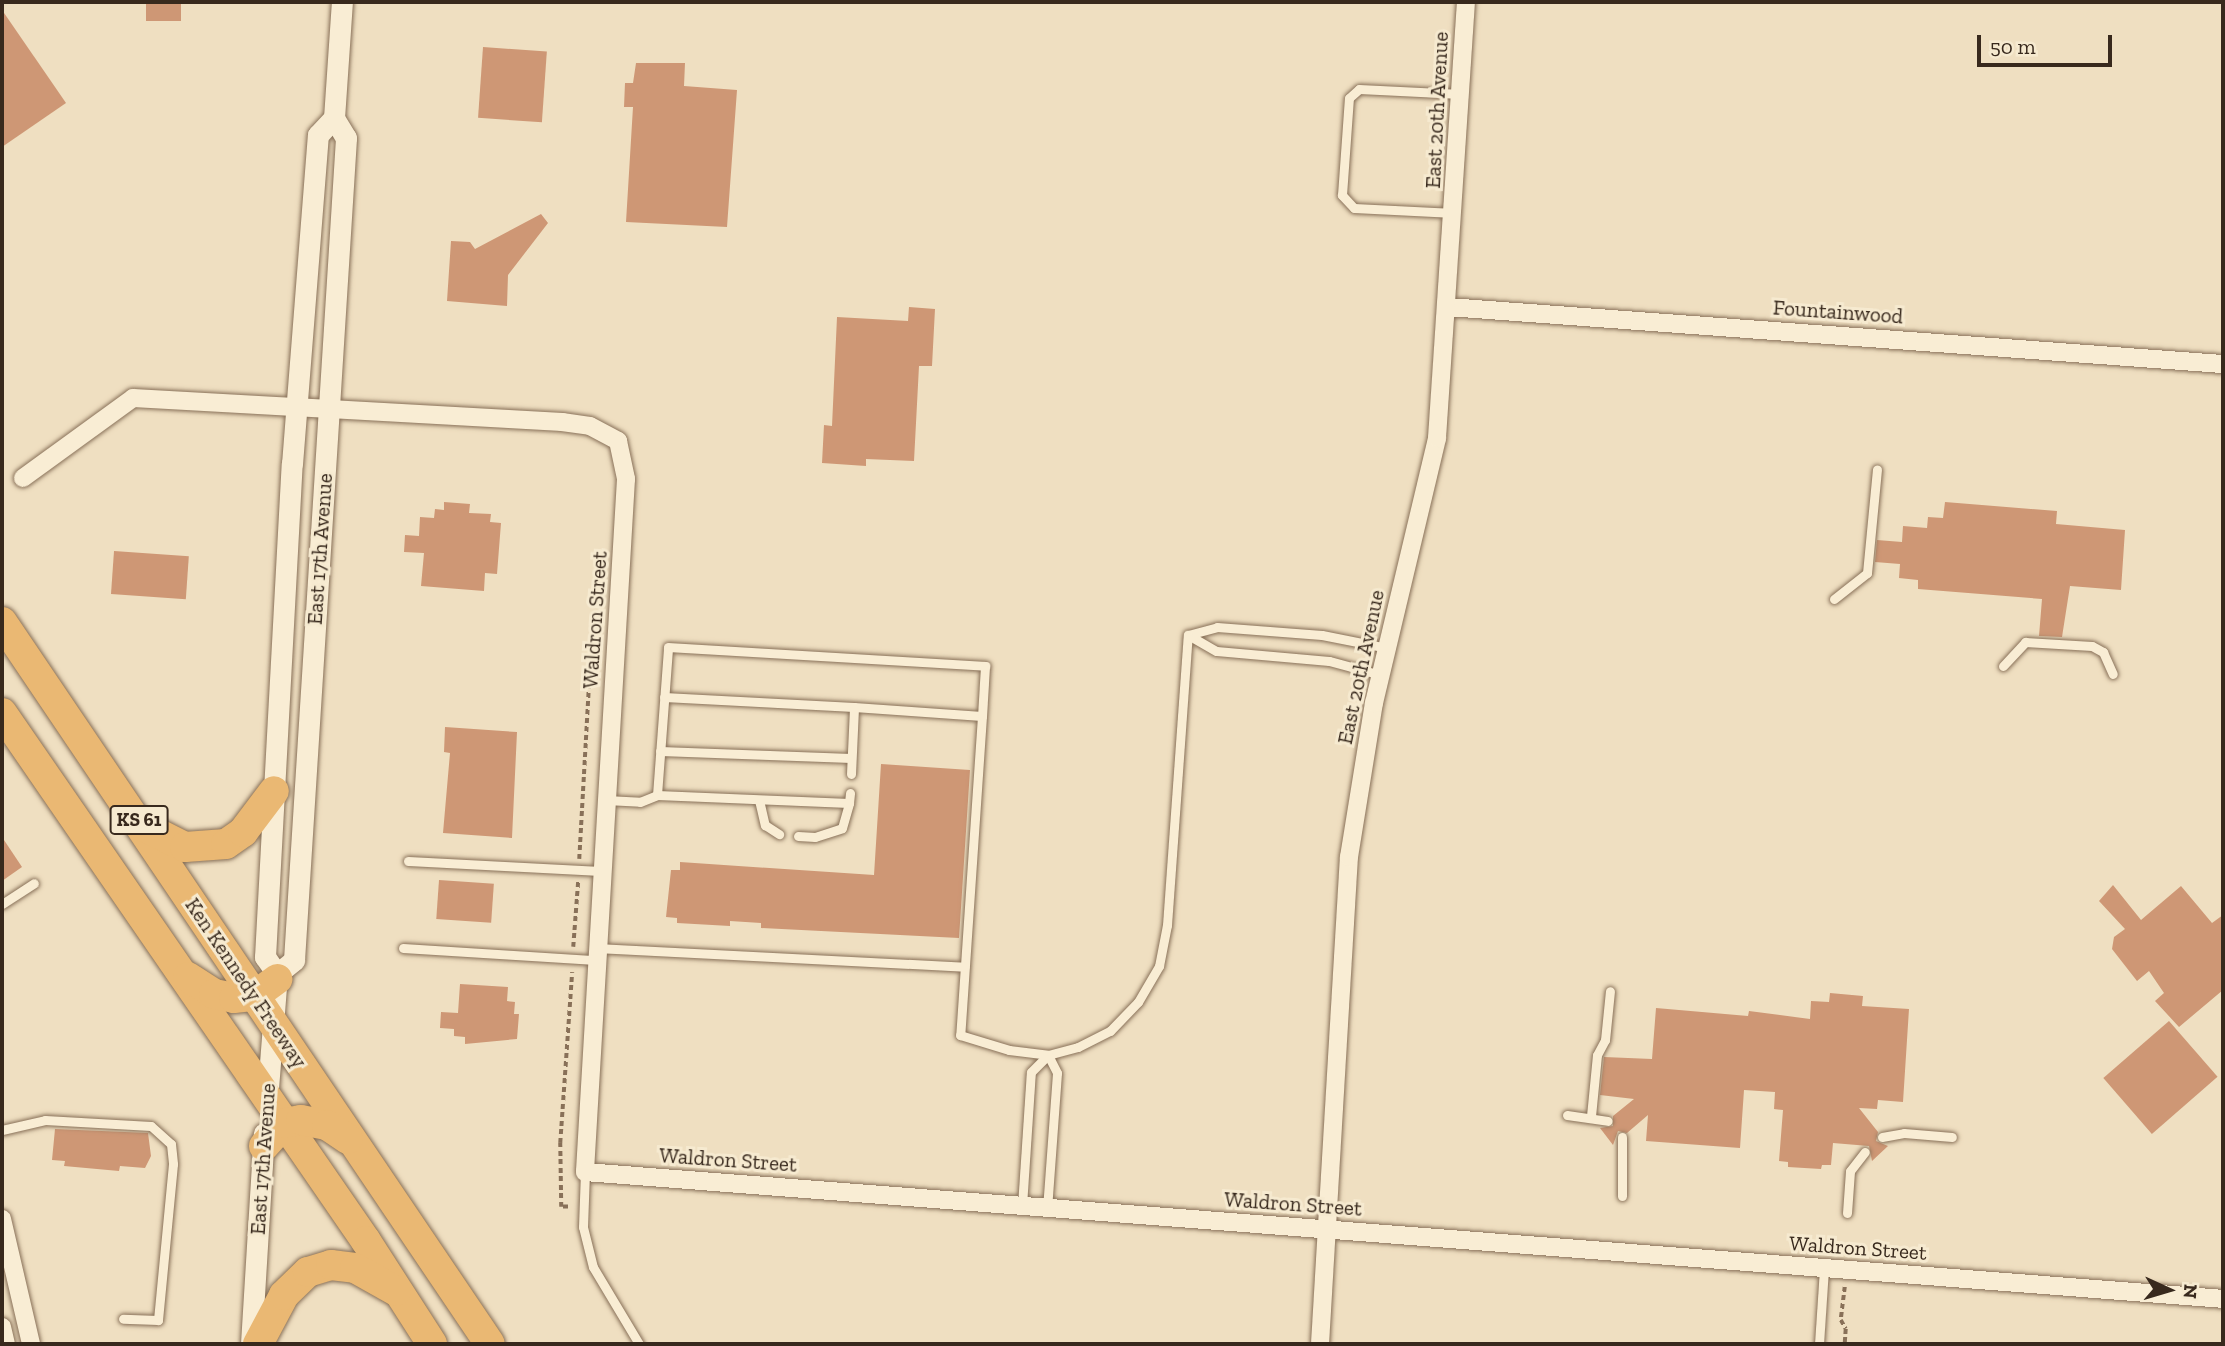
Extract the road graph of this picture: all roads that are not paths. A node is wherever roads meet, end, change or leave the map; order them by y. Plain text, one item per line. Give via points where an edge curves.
1 (342, 2) edge
2 (1466, 2) edge
3 (1461, 94) junction
4 (334, 118) junction
5 (1454, 213) junction
6 (1448, 307) junction
7 (2223, 363) edge
8 (298, 405) junction
9 (329, 407) junction
10 (1877, 469) dead end
11 (23, 478) dead end
12 (1834, 599) dead end
13 (2, 622) edge
14 (1188, 635) junction
15 (1387, 648) junction
16 (2003, 666) dead end
17 (2113, 674) dead end
18 (1381, 675) junction
19 (664, 697) junction
20 (854, 707) junction
21 (2, 713) edge
22 (982, 716) junction
23 (660, 751) junction
24 (851, 758) junction
25 (851, 774) dead end
26 (274, 792) junction
27 (657, 795) junction
28 (606, 800) junction
29 (759, 800) junction
30 (142, 825) junction
31 (779, 834) dead end
32 (798, 836) dead end
33 (408, 861) dead end
34 (601, 871) junction
35 (34, 883) dead end
36 (2, 904) edge
37 (403, 948) dead end
38 (596, 954) junction
39 (177, 967) junction
40 (965, 967) junction
41 (269, 983) junction
42 (1610, 991) dead end
43 (271, 1021) junction
44 (1048, 1055) junction
45 (267, 1097) junction
46 (1567, 1115) dead end
47 (1591, 1116) junction
48 (1608, 1121) dead end
49 (285, 1123) junction
50 (2, 1130) edge
51 (1622, 1137) dead end
52 (1882, 1137) dead end
53 (1952, 1137) dead end
54 (354, 1143) junction
55 (264, 1146) junction
56 (1865, 1152) dead end
57 (585, 1172) junction
58 (1622, 1196) dead end
59 (1022, 1206) junction
60 (1047, 1208) junction
61 (1847, 1213) dead end
62 (2, 1219) edge
63 (1329, 1230) junction
64 (1824, 1269) junction
65 (398, 1293) junction
66 (2223, 1299) edge
67 (123, 1319) dead end
68 (2, 1327) edge
69 (6, 1344) edge
70 (31, 1344) edge
71 (251, 1344) edge
72 (258, 1344) edge
73 (432, 1344) edge
74 (490, 1344) edge
75 (639, 1344) edge
76 (1320, 1344) edge
77 (1819, 1344) edge

1 - 4 street, East 17th Avenue
2 - 3 street, East 20th Avenue
3 - 5 street, East 20th Avenue
3 - 5 lane via 1359,89 1349,98 1342,195 1354,208
4 - 8 street, East 17th Avenue via 318,135
4 - 9 street, East 17th Avenue via 346,138
5 - 6 street, East 20th Avenue
6 - 7 street, Fountainwood
6 - 15 street, East 20th Avenue via 1437,438
8 - 9 street, Waldron Street
8 - 11 street, Waldron Street via 133,398
8 - 26 street, East 17th Avenue
9 - 28 street, Waldron Street via 562,422 590,426 618,440 626,479
9 - 41 street, East 17th Avenue via 294,960
10 - 12 lane via 1867,573
13 - 30 highway, Ken Kennedy Freeway / KS 61
14 - 15 lane via 1217,627 1322,635
14 - 18 lane via 1216,651 1329,661
14 - 44 lane via 1167,925 1159,966 1138,1002 1110,1031
15 - 18 street, East 20th Avenue
16 - 17 lane via 2025,642 2092,646 2103,652
18 - 63 street, East 20th Avenue via 1349,857
19 - 20 lane
19 - 22 lane via 668,647 985,666
19 - 23 lane
20 - 22 lane
20 - 24 lane
21 - 39 highway, KS 61
22 - 40 lane
23 - 24 lane
23 - 27 lane
24 - 25 lane
26 - 30 highway via 243,832 226,844 185,848
26 - 41 street, East 17th Avenue via 265,957
27 - 28 lane via 640,802
27 - 29 lane
28 - 34 street, Waldron Street
29 - 31 lane via 765,825
29 - 32 lane via 849,798 842,828 815,837
30 - 41 highway, Ken Kennedy Freeway / KS 61
33 - 34 lane
34 - 38 street, Waldron Street
35 - 36 lane
37 - 38 lane via 573,959
38 - 40 lane
38 - 57 street, Waldron Street
39 - 41 highway via 214,995
39 - 45 highway, KS 61
40 - 44 lane via 960,1035 1009,1050
41 - 43 highway, Ken Kennedy Freeway / KS 61
42 - 47 lane
43 - 45 street, East 17th Avenue
43 - 54 highway, Ken Kennedy Freeway / KS 61
44 - 59 lane via 1031,1072
44 - 60 lane via 1057,1073
45 - 49 highway, KS 61
45 - 55 street, East 17th Avenue
46 - 47 lane
47 - 48 lane
49 - 54 highway via 313,1121
49 - 55 highway
49 - 65 highway, KS 61
50 - 67 lane via 46,1120 151,1126 171,1144 158,1320
51 - 58 lane
52 - 53 lane via 1904,1133
54 - 74 highway, Ken Kennedy Freeway / KS 61
55 - 71 street, East 17th Avenue
56 - 61 lane via 1850,1171
57 - 59 street, Waldron Street
57 - 75 lane via 583,1227 593,1267
59 - 60 street, Waldron Street
60 - 63 street, Waldron Street
62 - 70 street
63 - 64 street, Waldron Street
63 - 76 street, East 20th Avenue
64 - 66 street, Waldron Street
64 - 77 lane
65 - 72 highway via 355,1268 324,1266 308,1272 284,1295
65 - 73 highway, KS 61
68 - 69 street

